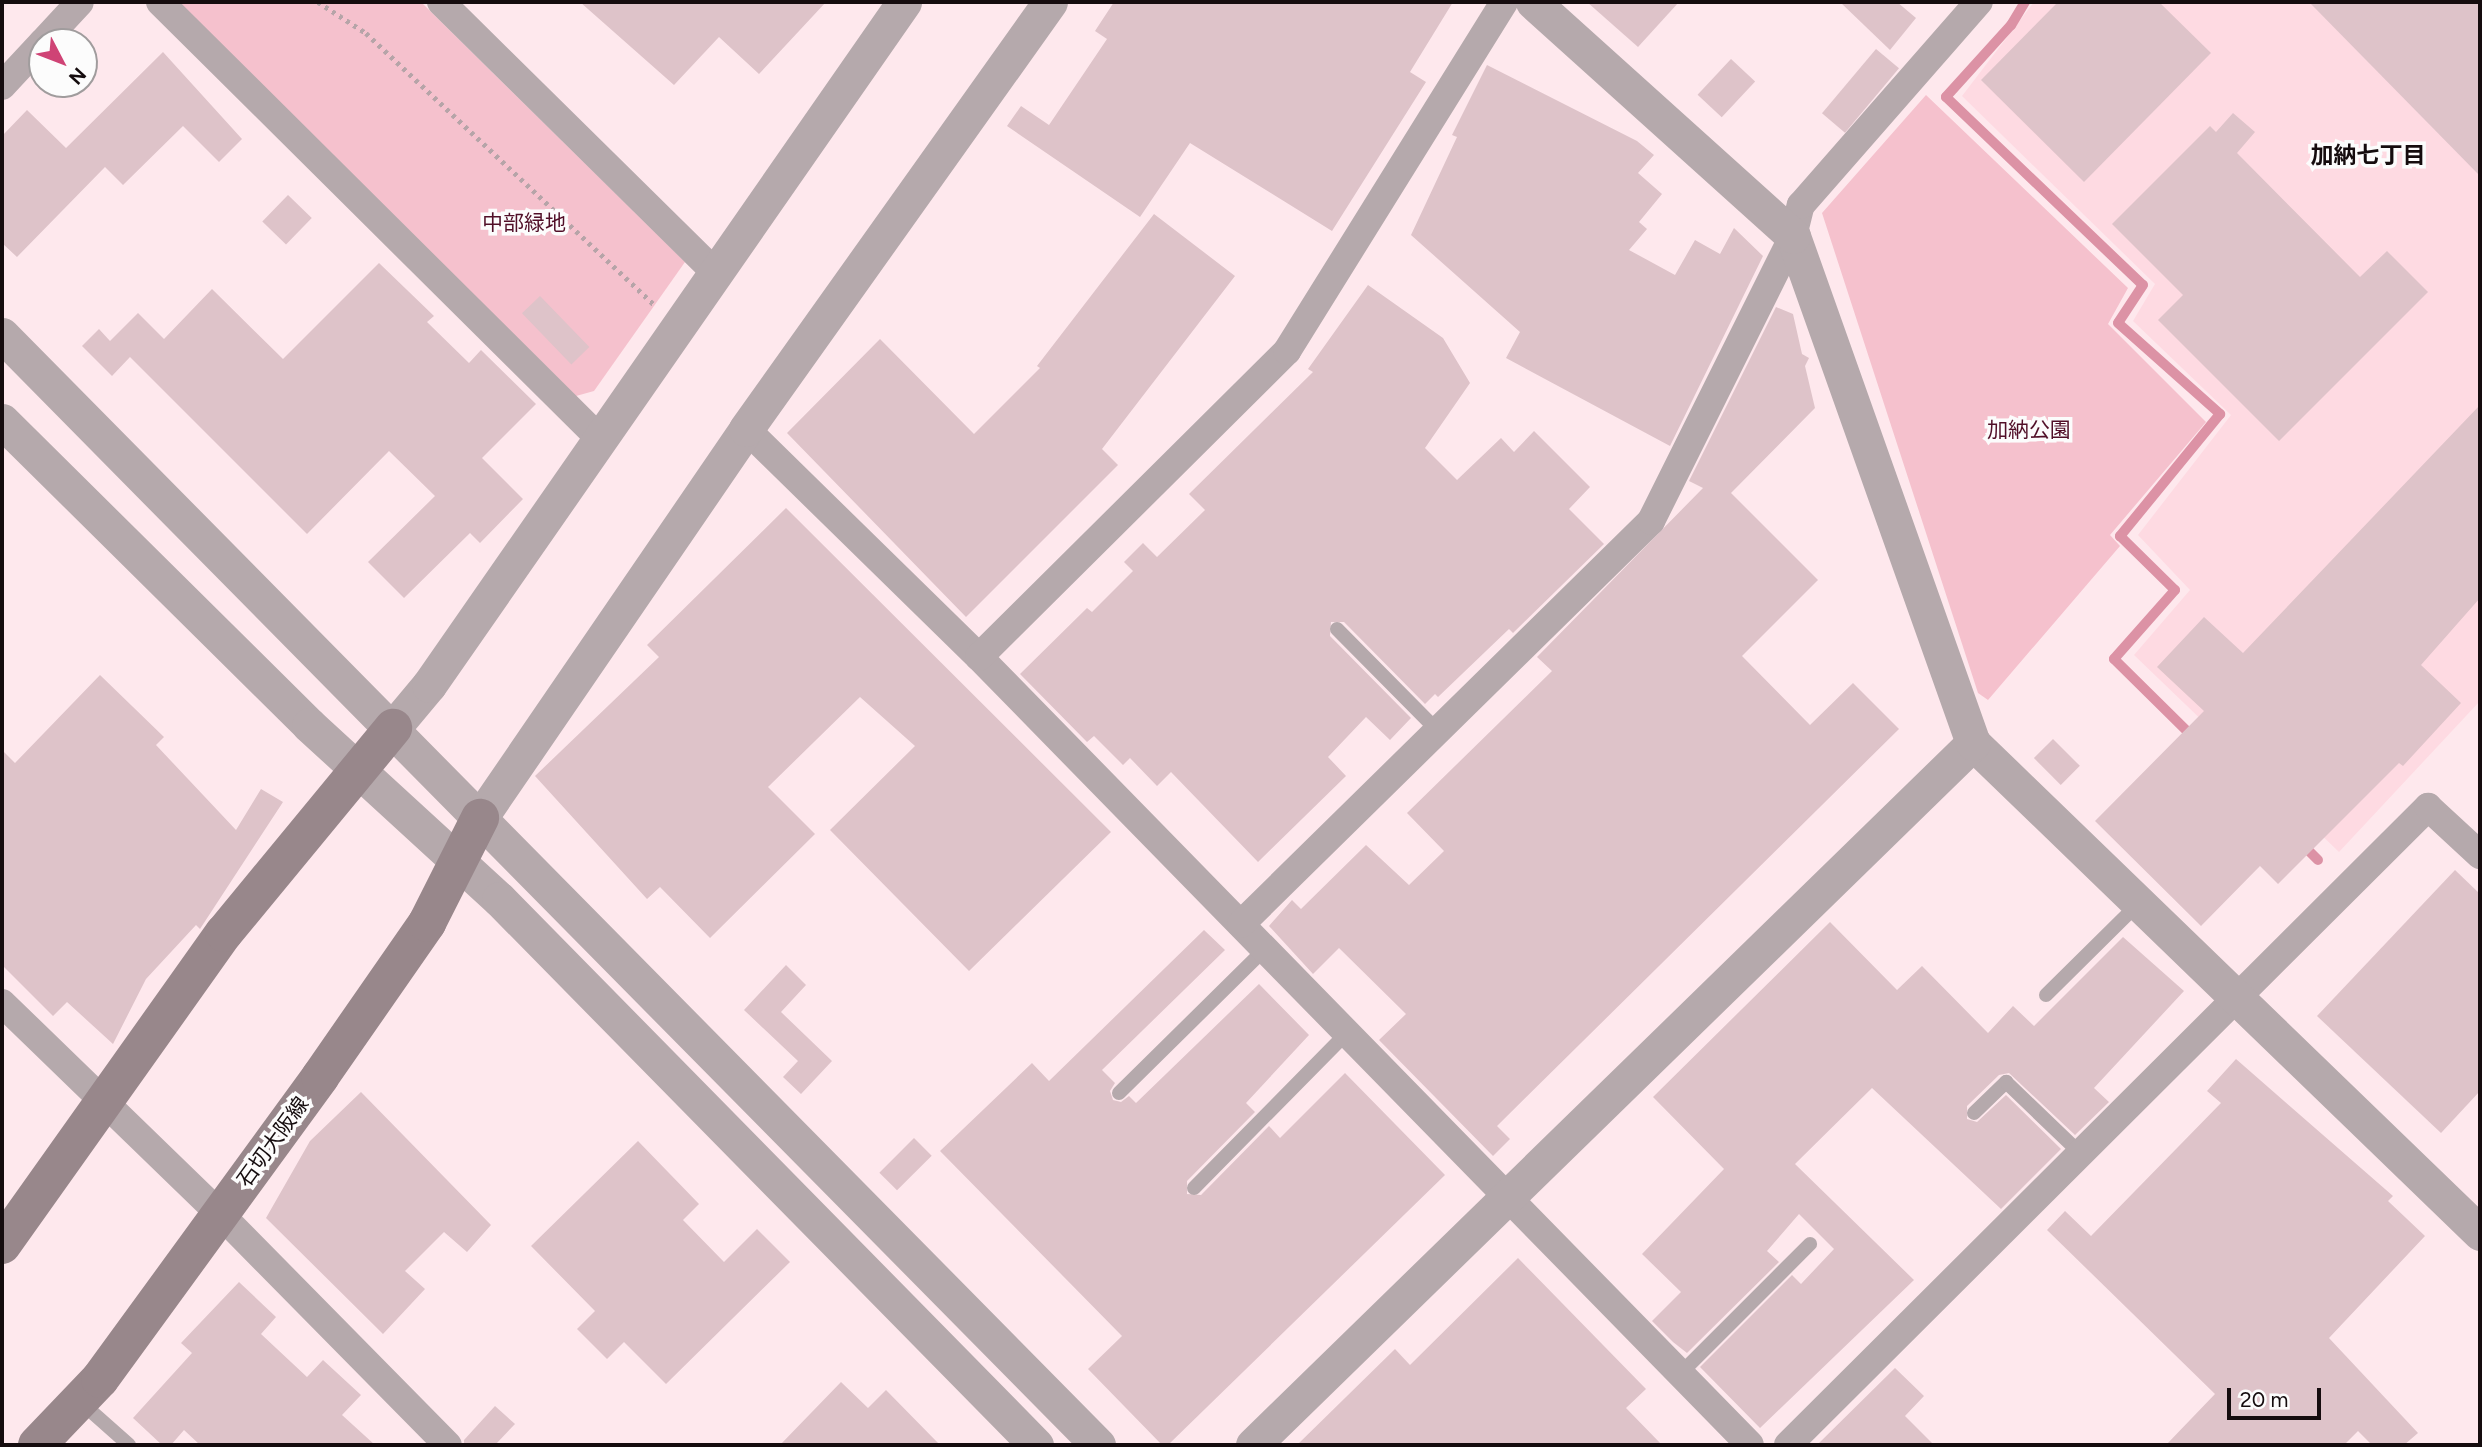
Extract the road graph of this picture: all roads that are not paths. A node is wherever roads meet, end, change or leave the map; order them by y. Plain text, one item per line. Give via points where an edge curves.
1 (80, 2) edge
2 (160, 2) edge
3 (441, 2) edge
4 (904, 2) edge
5 (1050, 2) edge
6 (1504, 2) edge
7 (1532, 2) edge
8 (1979, 2) edge
9 (55, 28) edge
10 (28, 57) edge
11 (2, 86) edge
12 (1793, 236) junction
13 (716, 273) junction
14 (2, 335) edge
15 (2, 421) edge
16 (746, 429) junction
17 (599, 438) junction
18 (1337, 629) dead end
19 (979, 657) junction
20 (393, 728) junction
21 (1438, 731) junction
22 (1973, 743) junction
23 (355, 769) junction
24 (480, 818) junction
25 (2480, 855) edge
26 (460, 861) junction
27 (2139, 903) junction
28 (1241, 924) junction
29 (1265, 949) junction
30 (2046, 995) dead end
31 (2239, 998) junction
32 (2, 1003) edge
33 (1347, 1033) junction
34 (1119, 1093) dead end
35 (103, 1103) junction
36 (1974, 1112) dead end
37 (2081, 1154) junction
38 (1194, 1188) dead end
39 (1505, 1196) junction
40 (220, 1215) junction
41 (2480, 1233) edge
42 (1810, 1244) dead end
43 (2, 1245) edge
44 (1680, 1374) junction
45 (92, 1392) junction
46 (37, 1445) edge
47 (58, 1445) edge
48 (129, 1445) edge
49 (448, 1445) edge
50 (1035, 1445) edge
51 (1098, 1445) edge
52 (1253, 1445) edge
53 (1749, 1445) edge
54 (1788, 1445) edge

1 - 9 street
2 - 17 street
3 - 13 street
4 - 13 street
5 - 16 street
6 - 19 street via 1287,352
7 - 12 street
8 - 12 street via 1801,205
10 - 11 street
12 - 21 street via 1651,521
12 - 22 street
13 - 17 street
14 - 20 street
15 - 23 street
16 - 19 street
16 - 24 street
17 - 20 street via 429,685
18 - 21 lane
19 - 28 street
20 - 23 main road
20 - 24 street
21 - 28 street
22 - 27 street
22 - 39 street
23 - 26 street
23 - 35 main road via 224,933
24 - 26 main road, 石切大阪線
24 - 51 street
25 - 31 street via 2428,807
26 - 40 main road, 石切大阪線 via 427,923
26 - 50 street
27 - 30 lane
27 - 31 street
28 - 29 street
29 - 33 street
29 - 34 lane
31 - 37 street
31 - 41 street
32 - 35 street
33 - 38 lane
33 - 39 street
35 - 40 street
35 - 43 main road
36 - 37 lane via 2006,1082
37 - 54 street
39 - 44 street
39 - 52 street
40 - 45 main road, 石切大阪線
40 - 49 street
42 - 44 lane
44 - 53 street
45 - 46 main road, 石切大阪線
45 - 47 street
45 - 48 lane

